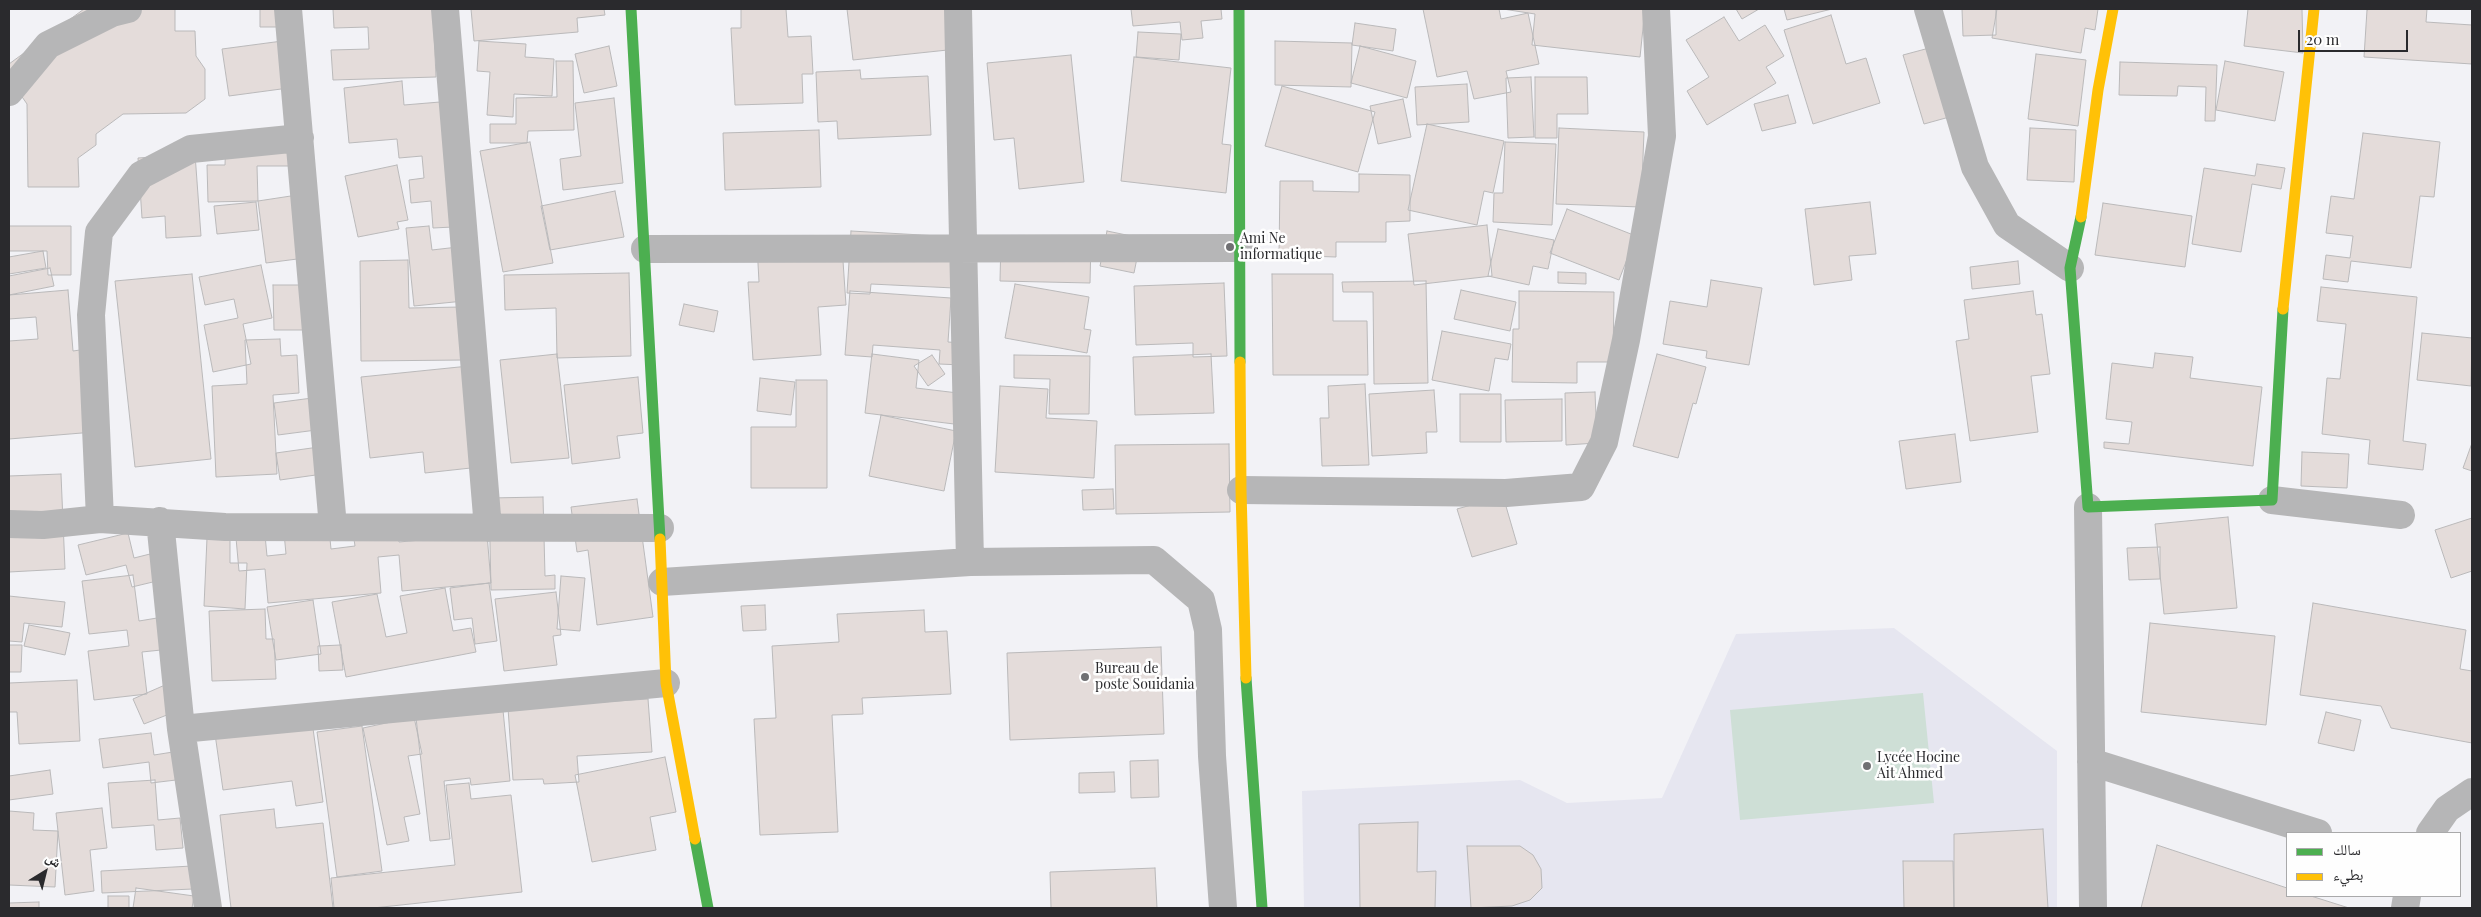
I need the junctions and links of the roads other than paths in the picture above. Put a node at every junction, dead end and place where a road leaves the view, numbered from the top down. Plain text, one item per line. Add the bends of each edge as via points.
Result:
1 (128, 9) edge
2 (288, 9) edge
3 (445, 9) edge
4 (631, 9) edge
5 (958, 9) edge
6 (1239, 9) edge
7 (1656, 9) edge
8 (1928, 9) edge
9 (2113, 9) edge
10 (2314, 9) edge
11 (9, 92) edge
12 (300, 138) junction
13 (962, 248) junction
14 (1239, 248) junction
15 (645, 249) junction
16 (2070, 268) junction
17 (1241, 490) junction
18 (2272, 500) junction
19 (2088, 507) junction
20 (2401, 515) dead end
21 (100, 519) junction
22 (160, 522) junction
23 (9, 524) edge
24 (333, 527) junction
25 (488, 528) junction
26 (660, 528) junction
27 (970, 562) junction
28 (662, 582) junction
29 (666, 683) junction
30 (181, 729) junction
31 (2091, 762) junction
32 (2472, 792) edge
33 (2315, 832) edge
34 (2431, 832) edge
35 (208, 908) edge
36 (708, 908) edge
37 (1223, 908) edge
38 (1262, 908) edge
39 (2093, 908) edge

1 - 11 street via 112,13 48,45
2 - 12 street
3 - 25 street
4 - 15 street
5 - 13 street
6 - 14 street
7 - 17 street via 1662,136 1626,340 1604,442 1581,487 1506,493
8 - 16 street via 1979,176 2007,224
9 - 16 street via 2098,90 2083,210
10 - 18 street via 2282,317
12 - 21 street via 191,149 141,175 99,232 91,315
12 - 24 street
13 - 14 street
13 - 15 street
13 - 27 street
14 - 17 street
15 - 26 street
16 - 19 street
17 - 38 street via 1247,708
18 - 19 street
18 - 20 street
19 - 31 street
21 - 22 street
21 - 23 street via 43,525
22 - 24 street via 225,527
22 - 30 street
24 - 25 street
25 - 26 street
26 - 28 street
27 - 28 street
27 - 37 street via 1154,560 1201,600 1208,630 1212,756
28 - 29 street
29 - 30 street
29 - 36 street
30 - 35 street
31 - 33 street
31 - 39 street
32 - 34 street via 2447,809

